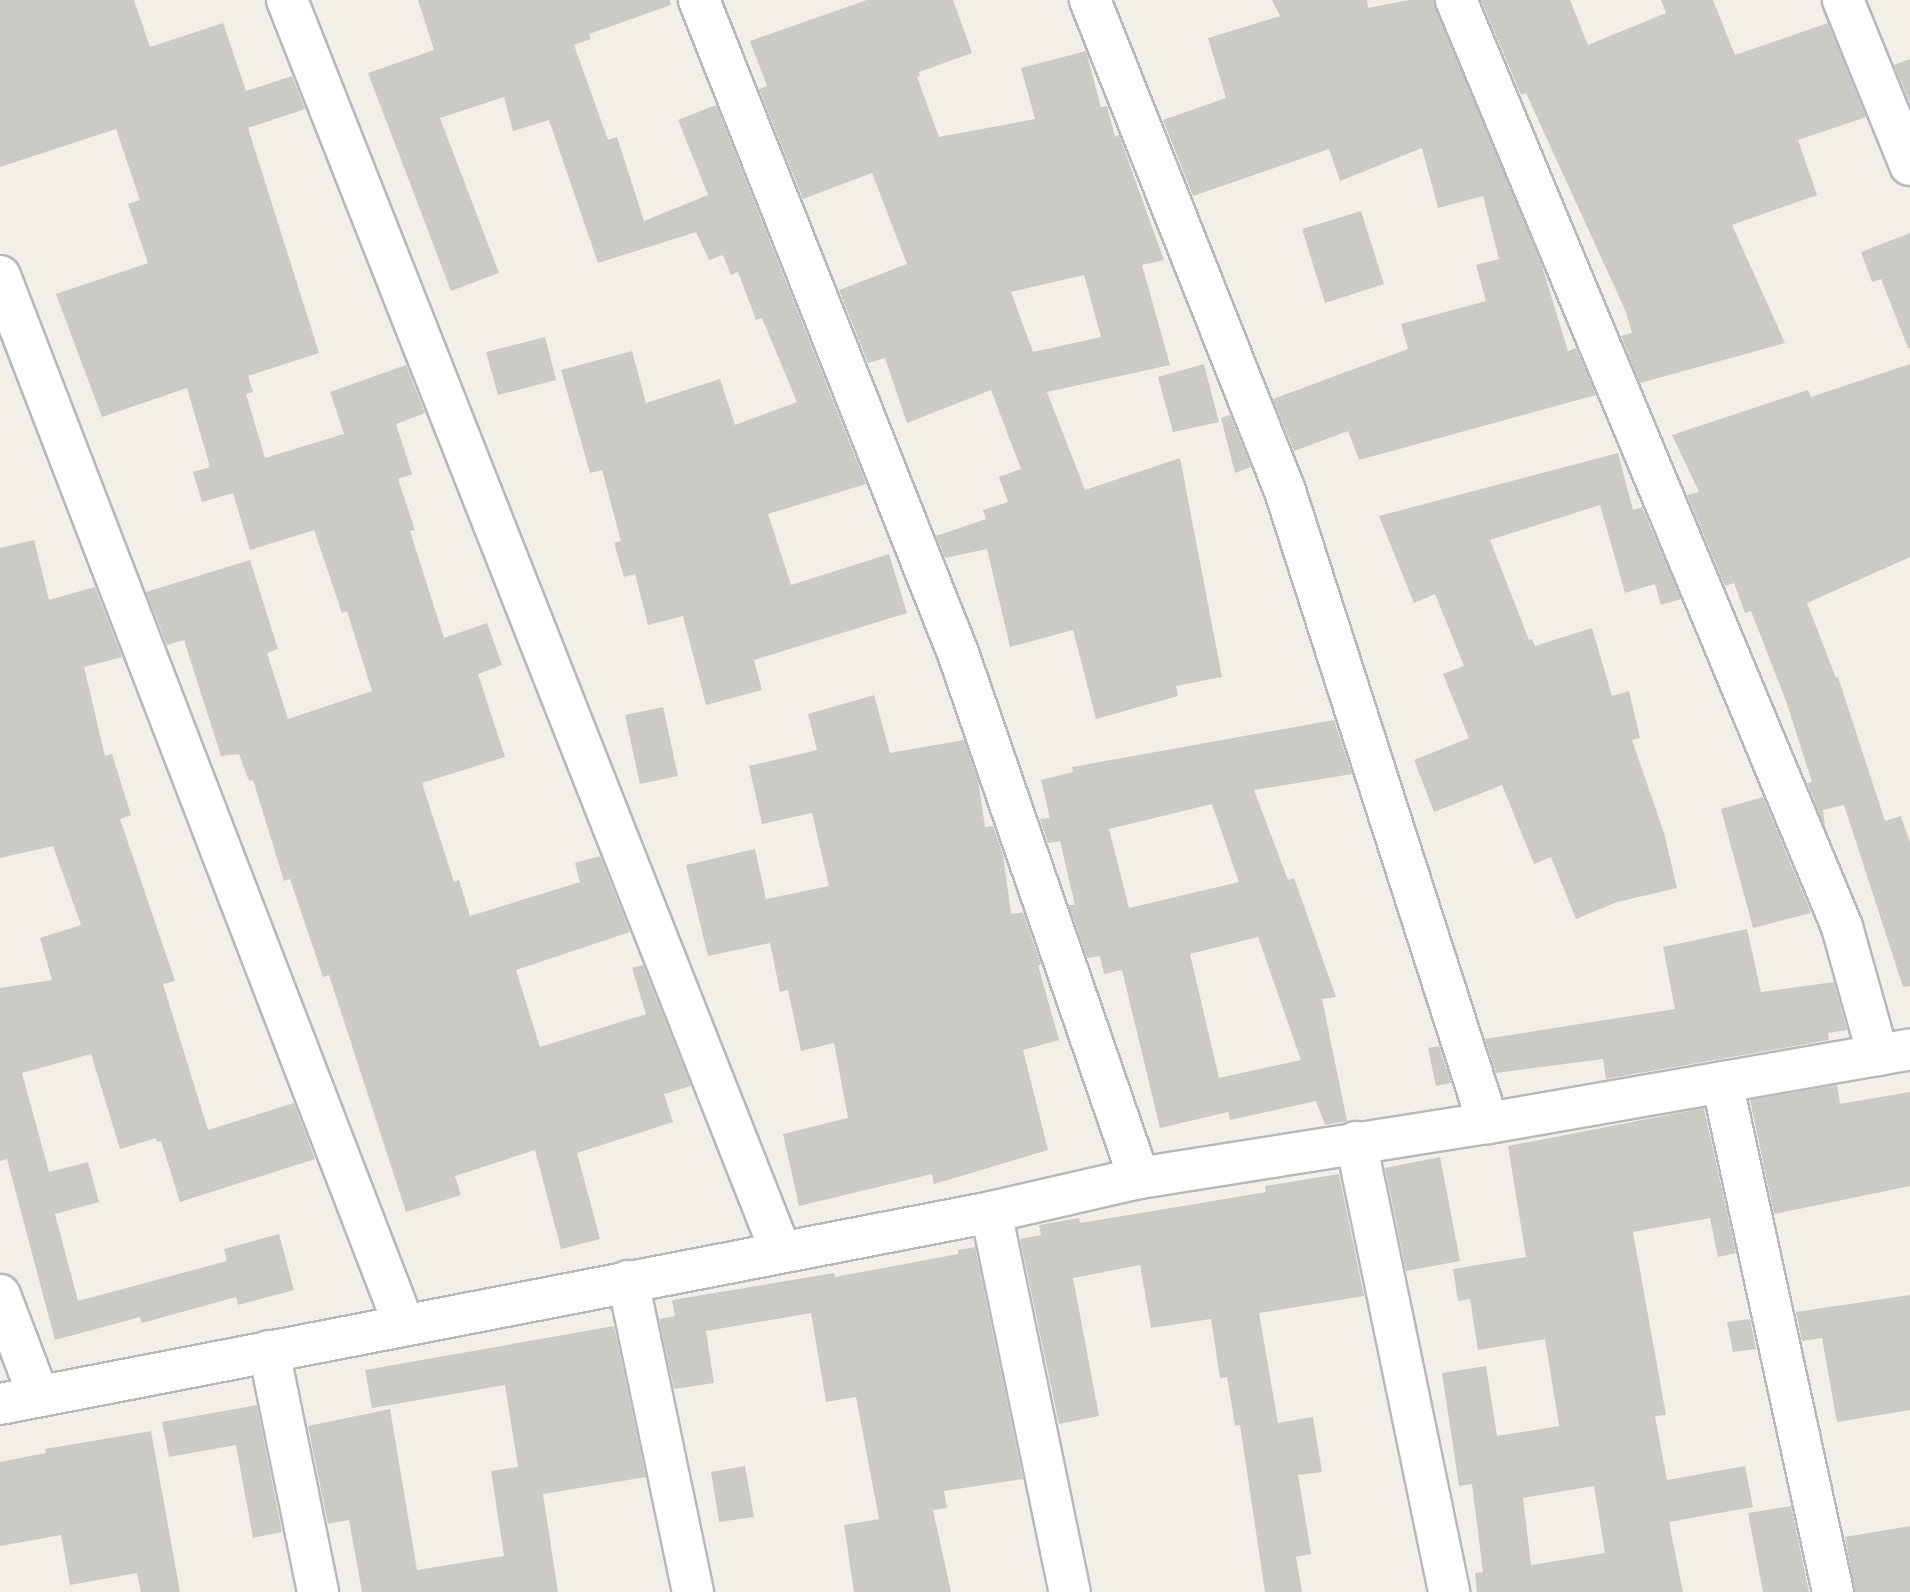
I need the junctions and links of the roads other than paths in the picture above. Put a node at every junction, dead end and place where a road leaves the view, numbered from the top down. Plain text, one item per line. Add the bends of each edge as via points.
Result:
1 (287, 0) edge
2 (699, 0) edge
3 (1090, 0) edge
4 (1456, 0) edge
5 (1843, 0) edge
6 (1910, 165) edge
7 (0, 276) edge
8 (1894, 1052) edge
9 (1722, 1082) junction
10 (1488, 1123) junction
11 (1356, 1142) junction
12 (1139, 1178) junction
13 (991, 1212) junction
14 (781, 1252) junction
15 (628, 1281) junction
16 (0, 1295) edge
17 (404, 1325) junction
18 (269, 1351) junction
19 (38, 1395) junction
20 (0, 1404) edge
21 (318, 1592) edge
22 (693, 1592) edge
23 (1070, 1592) edge
24 (1449, 1592) edge
25 (1833, 1592) edge

1 - 14 street
2 - 12 street via 958,653
3 - 10 street via 1285,491
4 - 8 street
5 - 6 street
7 - 17 street
8 - 9 street
9 - 10 street
9 - 25 street
10 - 11 street
11 - 12 street
11 - 24 street
12 - 13 street
13 - 14 street
13 - 23 street
14 - 15 street
15 - 17 street
15 - 22 street
16 - 19 street
17 - 18 street
18 - 19 street
18 - 21 street
19 - 20 street

